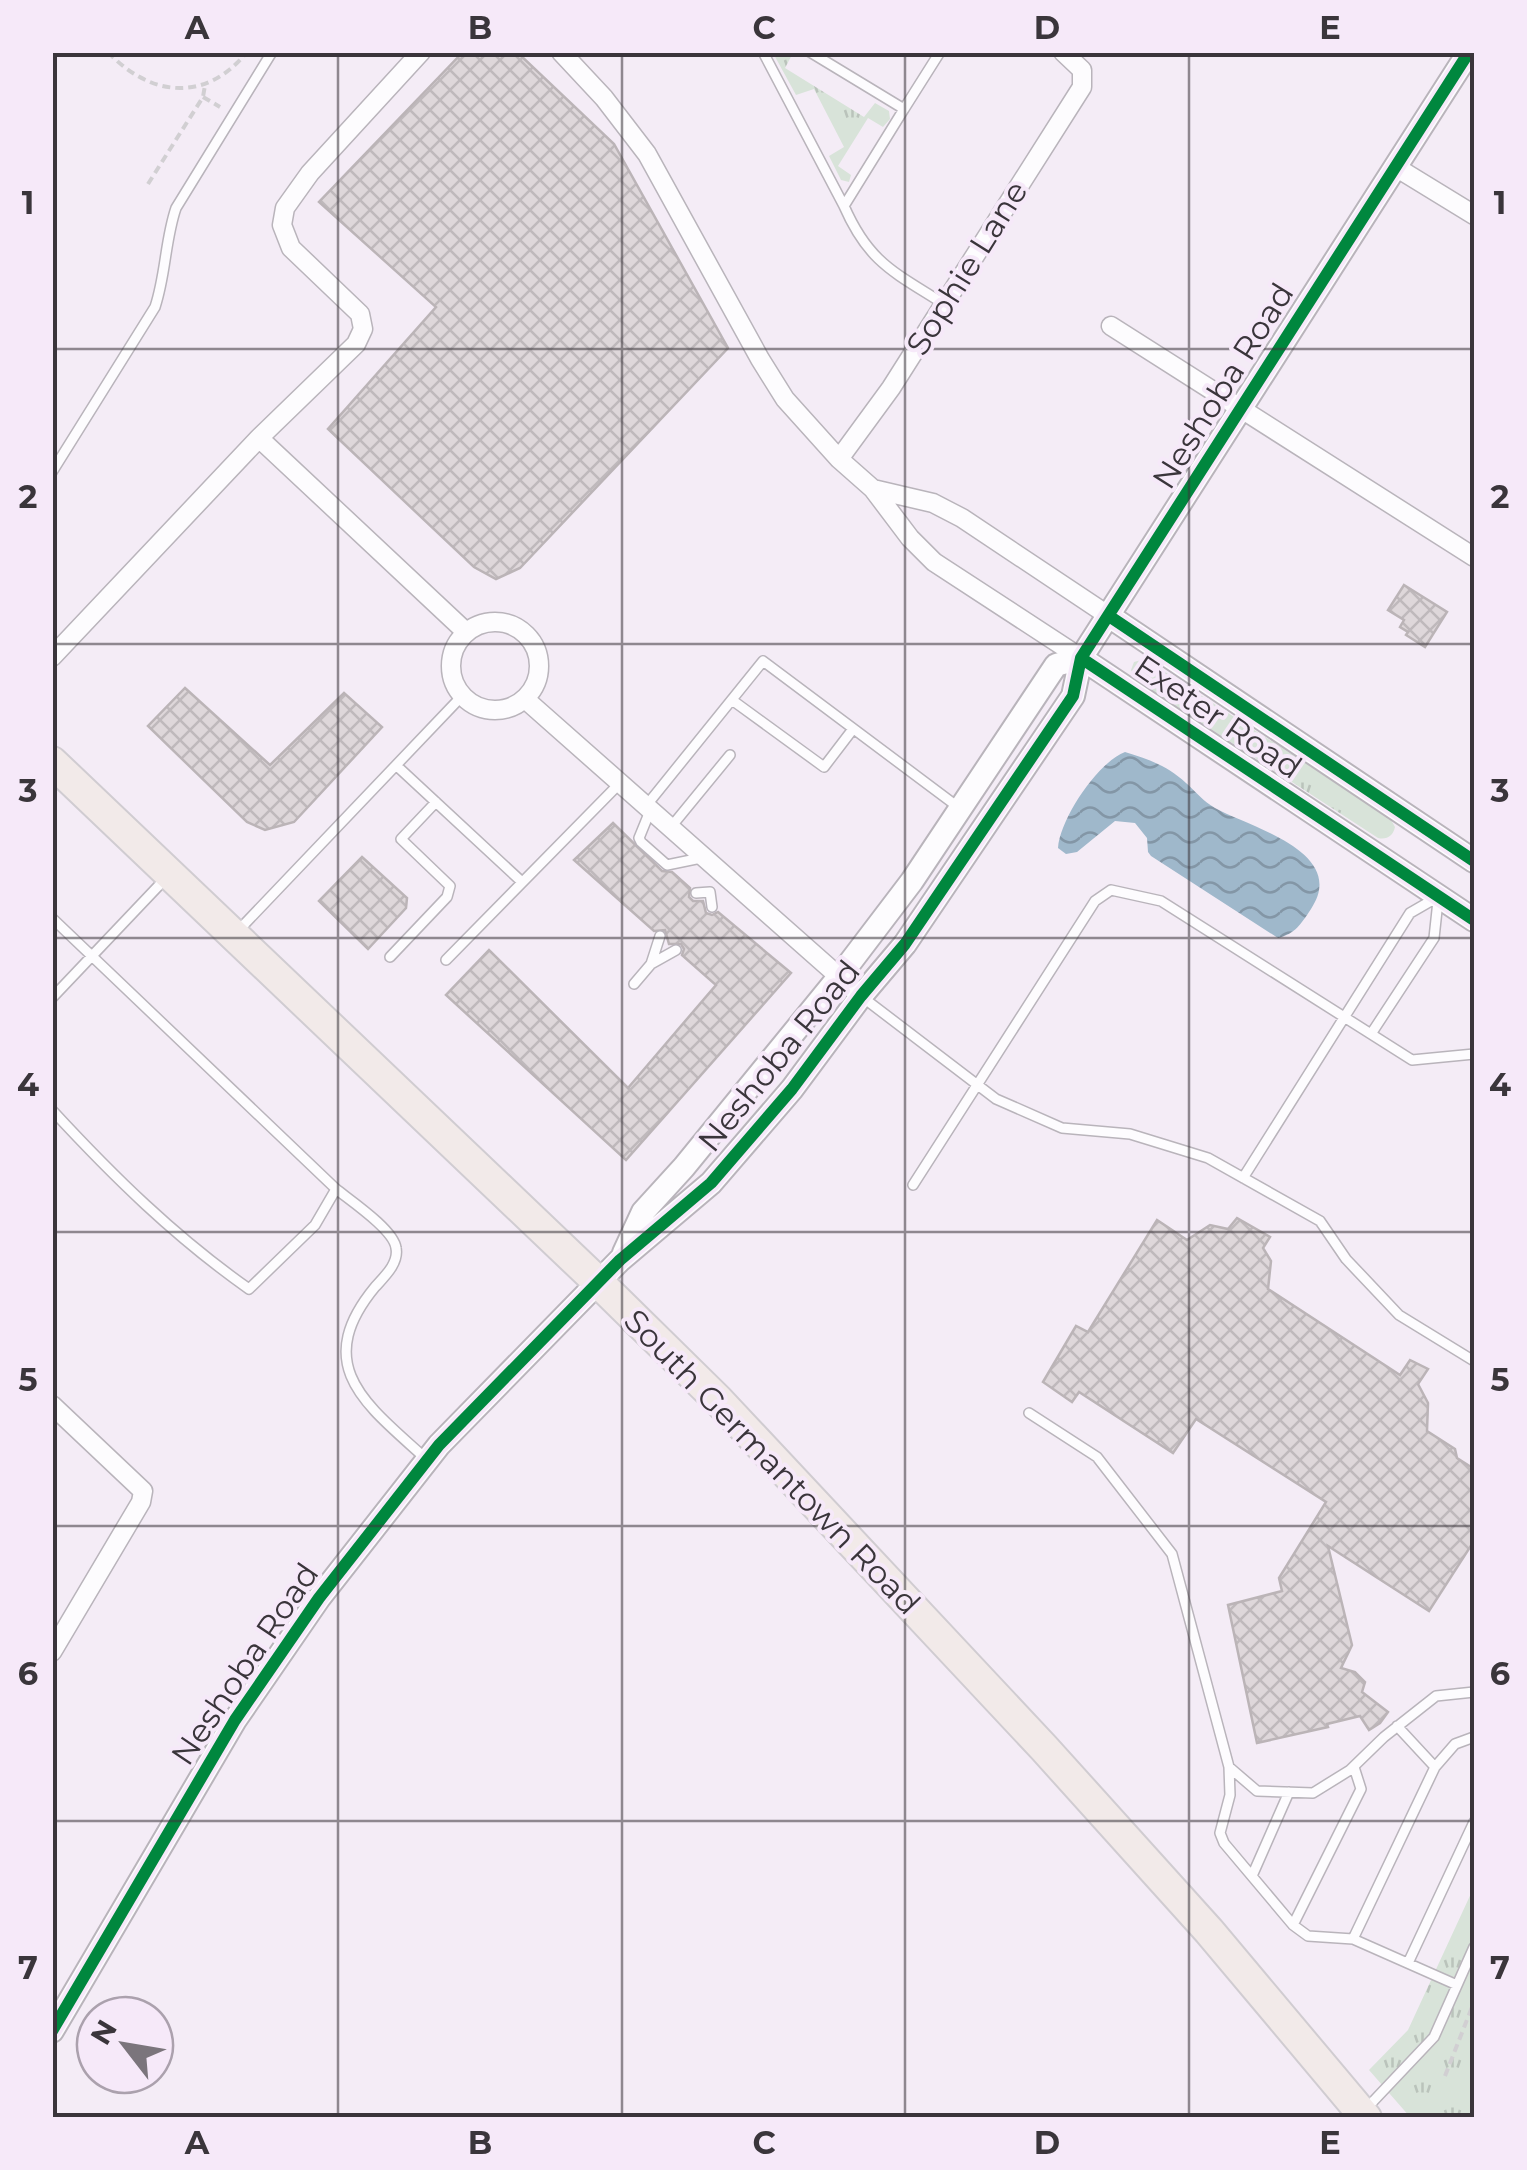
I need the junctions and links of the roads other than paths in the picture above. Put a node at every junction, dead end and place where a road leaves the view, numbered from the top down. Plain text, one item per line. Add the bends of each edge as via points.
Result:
1 (272, 52) edge
2 (421, 52) edge
3 (561, 52) edge
4 (763, 52) edge
5 (810, 52) edge
6 (940, 52) edge
7 (1063, 52) edge
8 (1468, 52) edge
9 (904, 109) junction
10 (1394, 166) junction
11 (844, 206) junction
12 (1474, 215) edge
13 (944, 304) junction
14 (1111, 326) dead end
15 (1242, 410) junction
16 (259, 438) junction
17 (839, 459) junction
18 (52, 472) edge
19 (873, 489) junction
20 (1474, 556) edge
21 (1109, 616) junction
22 (466, 632) junction
23 (52, 657) edge
24 (1081, 658) junction
25 (462, 696) junction
26 (526, 698) junction
27 (732, 700) junction
28 (853, 729) junction
29 (730, 755) dead end
30 (52, 762) edge
31 (398, 766) junction
32 (619, 784) junction
33 (436, 802) junction
34 (648, 809) junction
35 (960, 809) junction
36 (670, 829) junction
37 (702, 858) junction
38 (1474, 862) edge
39 (170, 874) junction
40 (724, 877) junction
41 (522, 882) junction
42 (710, 892) junction
43 (696, 893) dead end
44 (1439, 896) junction
45 (712, 907) dead end
46 (52, 918) edge
47 (1474, 920) edge
48 (234, 935) junction
49 (660, 936) dead end
50 (676, 950) dead end
51 (92, 956) junction
52 (390, 957) dead end
53 (446, 960) dead end
54 (651, 964) junction
55 (839, 978) junction
56 (634, 984) dead end
57 (861, 996) junction
58 (52, 998) edge
59 (1344, 1018) junction
60 (1371, 1034) junction
61 (1474, 1054) edge
62 (977, 1084) junction
63 (52, 1110) edge
64 (1243, 1178) junction
65 (913, 1185) dead end
66 (336, 1189) junction
67 (609, 1271) junction
68 (1474, 1362) edge
69 (52, 1406) edge
70 (1030, 1413) dead end
71 (427, 1460) junction
72 (52, 1652) edge
73 (1474, 1692) edge
74 (1397, 1726) junction
75 (1474, 1737) edge
76 (1229, 1767) junction
77 (1354, 1767) junction
78 (1435, 1767) junction
79 (1289, 1792) junction
80 (1474, 1822) edge
81 (1252, 1876) junction
82 (1293, 1925) junction
83 (1353, 1939) junction
84 (1474, 1946) edge
85 (1408, 1963) junction
86 (1458, 1985) junction
87 (52, 2031) edge
88 (1364, 2115) edge

1 - 18 lane via 176,208 155,306
2 - 16 street via 285,208 282,224 292,248 360,314 364,329
3 - 17 street, Exeter Road via 647,154 785,399
4 - 11 lane
5 - 9 lane
6 - 9 lane
7 - 13 street, Sophie Lane via 1082,70 1082,87
8 - 10 street, Neshoba Road
9 - 11 lane
10 - 12 street
10 - 15 street, Neshoba Road
11 - 13 lane via 873,256
13 - 17 street, Sophie Lane
14 - 15 street
15 - 20 street
15 - 21 street, Neshoba Road
16 - 22 street
16 - 23 street
17 - 19 street, Exeter Road
19 - 21 street, Exeter Road via 933,503 962,518
19 - 24 street, Exeter Road via 934,562
21 - 24 street, Neshoba Road
21 - 38 street, Exeter Road
22 - 25 street via 451,670
22 - 26 street via 489,621 525,632 540,672
24 - 35 street, Neshoba Road via 1056,665
24 - 44 street, Exeter Road
24 - 57 street, Neshoba Road via 1072,696 905,944
25 - 26 street via 486,710
25 - 31 lane
26 - 32 street
27 - 28 lane via 763,662
27 - 28 lane via 824,767
27 - 34 lane
28 - 35 lane
29 - 36 lane
30 - 39 main road, South Germantown Road
31 - 33 lane
31 - 48 lane
32 - 34 street
32 - 41 lane
33 - 41 lane
33 - 52 lane via 401,839 450,886 447,897
34 - 36 street
34 - 37 lane via 641,842 668,865
35 - 55 street, Neshoba Road
36 - 37 street
37 - 40 street
39 - 48 main road, South Germantown Road
39 - 51 lane
40 - 42 lane
40 - 55 street
41 - 53 lane
42 - 43 lane
42 - 45 lane
44 - 47 street, Exeter Road
44 - 59 lane via 1410,914
44 - 60 lane via 1434,938
46 - 51 lane
48 - 67 main road, South Germantown Road
49 - 54 lane
50 - 54 lane
51 - 58 lane
51 - 66 lane
54 - 56 lane
55 - 57 street
55 - 67 street, Neshoba Road via 643,1212
57 - 62 lane
57 - 67 street, Neshoba Road via 711,1183
59 - 60 lane
59 - 62 lane via 1161,901 1111,890 1095,901
59 - 64 lane
60 - 61 lane via 1412,1060
62 - 64 lane via 1014,1109 1062,1128 1130,1134 1208,1158
62 - 65 lane
63 - 66 lane via 129,1191 249,1290 314,1225
64 - 68 lane via 1320,1221 1399,1315
66 - 71 lane via 392,1236 398,1251 348,1332 348,1376 370,1408
67 - 71 street, Neshoba Road
67 - 88 main road, South Germantown Road via 718,1400 1209,1931
69 - 72 street via 143,1492
70 - 76 lane via 1097,1457 1172,1554
71 - 87 street, Neshoba Road via 245,1706
73 - 74 lane via 1436,1696
74 - 77 lane
74 - 78 lane
75 - 78 lane via 1455,1744
76 - 79 lane via 1256,1790
76 - 81 lane via 1220,1833
77 - 79 lane via 1313,1793
77 - 82 lane via 1361,1789
78 - 83 lane
79 - 81 lane
80 - 85 lane
81 - 82 lane
82 - 83 lane via 1308,1936
83 - 85 lane
84 - 86 lane
85 - 86 lane
86 - 88 lane via 1434,2036

